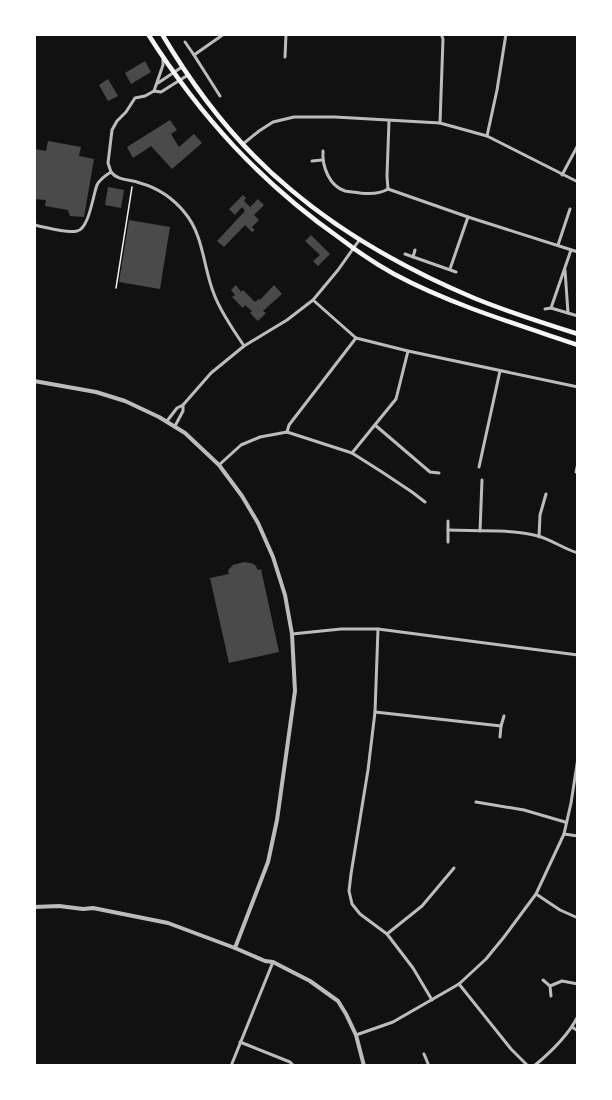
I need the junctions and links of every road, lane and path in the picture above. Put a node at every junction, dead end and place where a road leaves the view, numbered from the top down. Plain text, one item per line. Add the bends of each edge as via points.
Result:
1 (148, 34) edge
2 (162, 34) edge
3 (224, 34) edge
4 (286, 34) edge
5 (441, 34) edge
6 (506, 34) edge
7 (185, 42) dead end
8 (194, 55) junction
9 (285, 57) dead end
10 (163, 58) junction
11 (182, 67) junction
12 (173, 73) junction
13 (188, 75) junction
14 (179, 80) junction
15 (156, 84) junction
16 (154, 91) junction
17 (220, 96) dead end
18 (389, 121) junction
19 (440, 123) junction
20 (487, 136) junction
21 (243, 144) junction
22 (578, 145) edge
23 (323, 151) dead end
24 (322, 160) junction
25 (312, 161) dead end
26 (111, 172) junction
27 (562, 175) junction
28 (578, 182) edge
29 (132, 186) dead end
30 (388, 189) junction
31 (570, 209) dead end
32 (468, 217) junction
33 (34, 225) edge
34 (360, 238) junction
35 (558, 245) junction
36 (353, 248) junction
37 (415, 250) dead end
38 (571, 250) junction
39 (578, 252) edge
40 (405, 254) dead end
41 (413, 257) junction
42 (565, 268) junction
43 (450, 269) junction
44 (456, 272) dead end
45 (116, 288) dead end
46 (313, 300) junction
47 (551, 308) junction
48 (545, 309) dead end
49 (568, 313) junction
50 (578, 316) edge
51 (578, 334) edge
52 (356, 338) junction
53 (578, 345) edge
54 (244, 346) junction
55 (408, 351) junction
56 (500, 371) junction
57 (34, 381) edge
58 (578, 387) edge
59 (183, 405) junction
60 (167, 421) junction
61 (375, 425) junction
62 (175, 426) junction
63 (287, 432) junction
64 (352, 453) junction
65 (578, 463) edge
66 (219, 465) junction
67 (479, 467) dead end
68 (576, 472) dead end
69 (439, 473) dead end
70 (482, 480) dead end
71 (546, 494) dead end
72 (425, 502) dead end
73 (448, 521) dead end
74 (448, 530) junction
75 (480, 531) junction
76 (539, 537) junction
77 (448, 542) dead end
78 (578, 553) edge
79 (378, 629) junction
80 (292, 634) junction
81 (578, 656) edge
82 (375, 711) junction
83 (504, 716) dead end
84 (501, 726) junction
85 (500, 736) dead end
86 (578, 758) edge
87 (476, 802) dead end
88 (566, 822) junction
89 (564, 834) junction
90 (578, 836) edge
91 (454, 868) dead end
92 (536, 894) junction
93 (34, 907) edge
94 (578, 918) edge
95 (387, 934) junction
96 (236, 948) junction
97 (273, 962) junction
98 (543, 980) dead end
99 (459, 984) junction
100 (578, 984) edge
101 (550, 986) junction
102 (551, 996) dead end
103 (432, 1000) junction
104 (578, 1016) edge
105 (572, 1027) junction
106 (578, 1031) edge
107 (356, 1035) junction
108 (240, 1042) junction
109 (424, 1054) dead end
110 (231, 1065) edge
111 (294, 1065) edge
112 (364, 1065) edge
113 (429, 1065) edge
114 (528, 1065) edge
115 (534, 1065) edge

1 - 10 main road
2 - 11 main road
3 - 8 street
4 - 9 street
5 - 19 street
6 - 20 street
7 - 8 street
8 - 17 street
10 - 12 main road
10 - 15 street
11 - 12 street
11 - 13 main road
12 - 14 main road
12 - 15 street
13 - 14 street
13 - 21 main road
14 - 16 street via 161,92
14 - 36 main road via 223,136 258,172
15 - 16 street
16 - 26 street via 135,98 114,125 108,163
18 - 19 street
18 - 21 street via 294,117 273,122
18 - 30 street
19 - 20 street
20 - 27 street
21 - 34 main road via 290,189
22 - 27 street
23 - 24 street
24 - 25 street
24 - 30 street via 329,177 344,191
26 - 33 street via 97,185 81,230
26 - 54 street via 156,189 184,212 199,238 213,294
27 - 28 street
29 - 45 path
30 - 32 street
31 - 35 street
32 - 35 street
32 - 43 street
34 - 36 street
34 - 51 main road via 472,297
35 - 38 street
36 - 46 street
36 - 53 main road via 432,293
37 - 41 street
38 - 39 street
38 - 42 street
40 - 41 street
41 - 43 street
42 - 47 street
42 - 49 street
43 - 44 street
46 - 52 street
46 - 54 street
47 - 48 street
47 - 49 street
49 - 50 street
52 - 55 street
52 - 63 street
54 - 59 street via 211,373
55 - 56 street
55 - 61 street via 396,399
56 - 58 street
56 - 67 street
57 - 60 street via 96,392
59 - 60 street
59 - 62 street
60 - 62 street
61 - 64 street
61 - 69 street via 430,471
62 - 66 street
63 - 64 street
63 - 66 street via 241,445
64 - 72 street
65 - 68 street
66 - 80 street via 242,496 268,544 285,595
70 - 75 street
71 - 76 street
73 - 74 street
74 - 75 street
74 - 77 street
75 - 76 street
76 - 78 street
79 - 80 street
79 - 81 street
79 - 82 street
80 - 96 street via 295,691 277,820 268,861
82 - 84 street
82 - 95 street via 349,891 360,914
83 - 84 street
84 - 85 street
86 - 88 street
87 - 88 street
88 - 89 street
89 - 90 street
89 - 92 street
91 - 95 street via 422,906
92 - 94 street
92 - 99 street via 486,959
93 - 96 street via 93,908 156,920
95 - 103 street
96 - 97 street
97 - 107 street via 338,1001
97 - 108 street
98 - 101 street
99 - 103 street
99 - 114 street
100 - 101 street via 562,981
101 - 102 street
103 - 107 street via 393,1023
104 - 105 street
105 - 106 street
105 - 115 street
107 - 112 street
108 - 110 street
108 - 111 street
109 - 113 street

